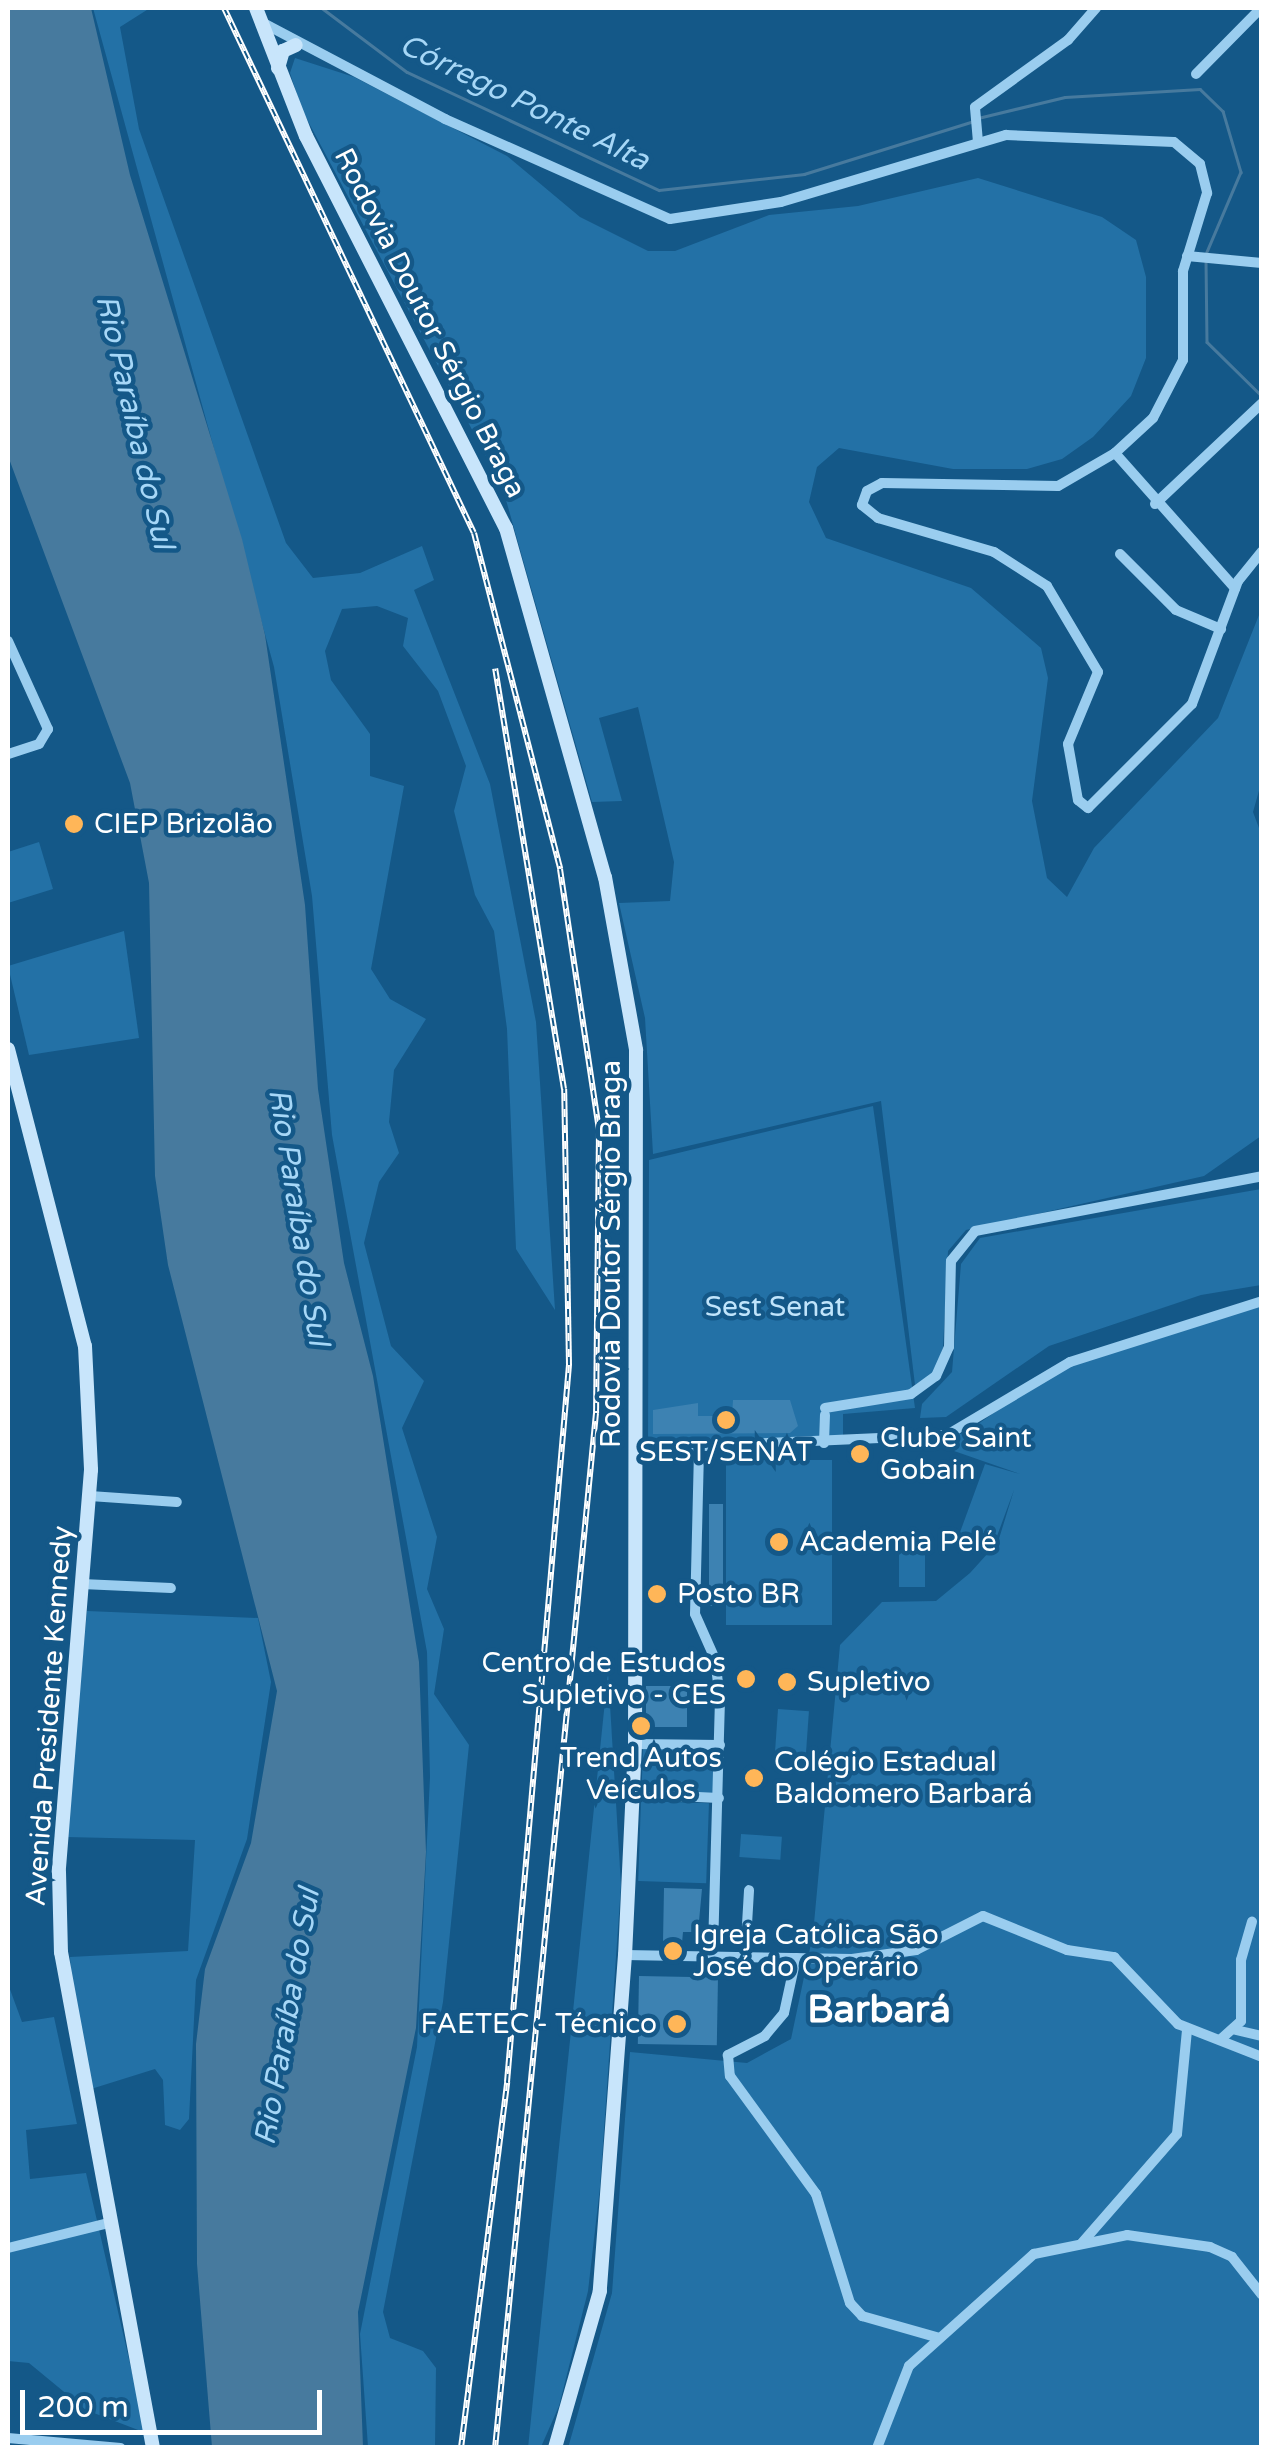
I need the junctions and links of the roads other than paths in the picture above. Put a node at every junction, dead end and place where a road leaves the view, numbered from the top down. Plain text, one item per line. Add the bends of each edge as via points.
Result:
1 (1096, 8) edge
2 (1261, 8) edge
3 (258, 14) edge
4 (296, 45) junction
5 (278, 69) junction
6 (1196, 74) dead end
7 (978, 142) junction
8 (1187, 256) junction
9 (1262, 263) edge
10 (1262, 403) edge
11 (1115, 453) junction
12 (1155, 504) junction
13 (1262, 551) edge
14 (1120, 554) dead end
15 (1235, 588) junction
16 (1221, 629) junction
17 (8, 641) edge
18 (8, 754) edge
19 (1086, 807) junction
20 (1083, 824) dead end
21 (8, 1049) edge
22 (1262, 1176) edge
23 (1262, 1301) edge
24 (824, 1443) junction
25 (637, 1449) junction
26 (699, 1451) junction
27 (90, 1496) junction
28 (177, 1502) dead end
29 (82, 1584) junction
30 (171, 1588) dead end
31 (635, 1744) junction
32 (720, 1746) junction
33 (634, 1794) junction
34 (719, 1798) junction
35 (749, 1890) dead end
36 (1252, 1922) dead end
37 (625, 1954) junction
38 (713, 1957) junction
39 (744, 1958) junction
40 (800, 1958) junction
41 (1187, 2030) junction
42 (1236, 2030) junction
43 (1262, 2036) edge
44 (1221, 2040) junction
45 (1262, 2057) edge
46 (108, 2223) junction
47 (1081, 2245) junction
48 (8, 2248) edge
49 (1262, 2294) edge
50 (939, 2338) junction
51 (8, 2438) edge
52 (121, 2448) edge
53 (153, 2448) edge
54 (554, 2448) edge
55 (877, 2448) edge

1 - 7 street via 1068,40 971,115
2 - 6 street
3 - 4 street
3 - 5 main road, Rodovia Doutor Sérgio Braga
4 - 5 main road via 283,51
4 - 7 street via 670,219 782,202
5 - 25 main road, Rodovia Doutor Sérgio Braga via 496,502 591,820 636,1050
7 - 8 street via 1015,134 1181,146 1200,164 1207,186
8 - 9 street
8 - 11 street via 1186,338 1177,380 1153,418
10 - 12 street
11 - 12 street
11 - 19 street via 1048,488 879,484 861,503 878,518 994,552 1047,586 1098,672 1068,744
12 - 15 street
13 - 15 street
14 - 16 street via 1176,610
15 - 16 street
16 - 19 street via 1188,709 1127,761 1101,802
17 - 18 street via 48,729 39,744
19 - 20 street
21 - 27 main road, Avenida Presidente Kennedy via 85,1346
22 - 24 street via 975,1231 952,1261 949,1347 936,1376 911,1394 825,1411
23 - 24 street via 1070,1362 946,1435
24 - 26 street
25 - 26 street
25 - 31 main road, Rodovia Doutor Sérgio Braga
26 - 32 street via 695,1614 718,1669
27 - 28 street
27 - 29 main road, Avenida Presidente Kennedy
29 - 30 street
29 - 46 main road, Avenida Presidente Kennedy via 58,1916
31 - 32 street
31 - 33 main road, Rodovia Doutor Sérgio Braga
32 - 34 street
33 - 34 street
33 - 37 main road, Rodovia Doutor Sérgio Braga
34 - 38 street
35 - 39 street
36 - 42 street
37 - 38 street
37 - 54 main road, Rodovia Doutor Sérgio Braga via 600,2291
38 - 39 street
39 - 40 street
40 - 41 street via 916,1950 983,1916 1067,1950 1114,1956
40 - 50 street via 784,2013 765,2036 731,2052 730,2076 808,2180 850,2304 872,2320
41 - 44 street
41 - 47 street via 1177,2134
42 - 43 street
42 - 44 street
44 - 45 street
46 - 48 street
46 - 53 main road, Avenida Presidente Kennedy
47 - 49 street via 1127,2235 1210,2247 1232,2257
47 - 50 street via 1021,2262
50 - 55 street via 898,2383
51 - 52 street

